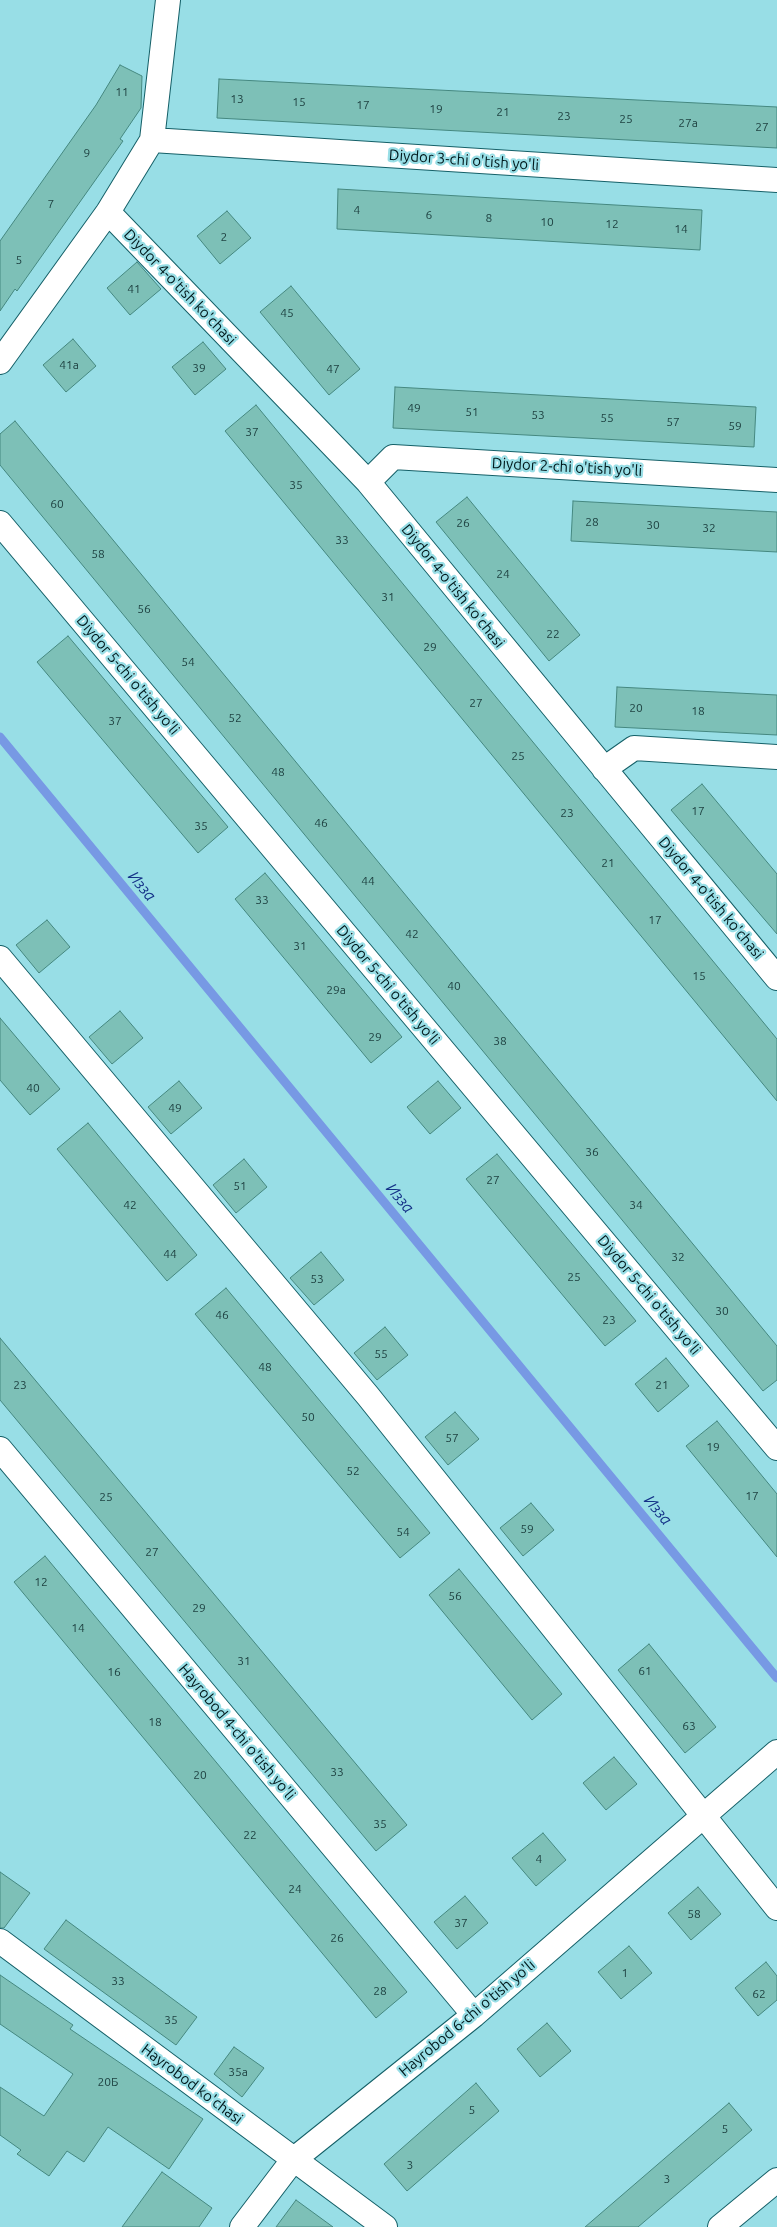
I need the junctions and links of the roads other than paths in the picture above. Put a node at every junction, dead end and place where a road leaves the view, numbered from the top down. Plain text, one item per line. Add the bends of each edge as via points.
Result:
1 (168, 0) edge
2 (152, 140) junction
3 (777, 180) edge
4 (108, 212) junction
5 (0, 362) edge
6 (777, 480) edge
7 (368, 482) junction
8 (0, 523) edge
9 (777, 757) edge
10 (604, 769) junction
11 (0, 958) edge
12 (777, 978) edge
13 (777, 1448) edge
14 (0, 1449) edge
15 (777, 1752) edge
16 (702, 1816) junction
17 (777, 1908) edge
18 (0, 1941) edge
19 (474, 2015) junction
20 (293, 2160) junction
21 (777, 2180) edge
22 (242, 2227) edge
23 (385, 2227) edge
24 (720, 2227) edge

1 - 2 street
2 - 3 street, Diydor 3-chi o'tish yo'li
2 - 4 street
4 - 5 street
4 - 7 street, Diydor 4-o'tish ko'chasi
6 - 7 street, Diydor 2-chi o'tish yo'li via 393,457
7 - 10 street, Diydor 4-o'tish ko'chasi
8 - 13 street, Diydor 5-chi o'tish yo'li
9 - 10 street via 634,748
10 - 12 street, Diydor 4-o'tish ko'chasi
11 - 16 street via 368,1396
14 - 19 street, Hayrobod 4-chi o'tish yo'li
15 - 16 street, Hayrobod 6-chi o'tish yo'li
16 - 17 street
16 - 19 street, Hayrobod 6-chi o'tish yo'li
18 - 20 street, Hayrobod ko'chasi
19 - 20 street, Hayrobod 6-chi o'tish yo'li
20 - 22 street, Hayrobod 6-chi o'tish yo'li
20 - 23 street, Hayrobod ko'chasi
21 - 24 street

